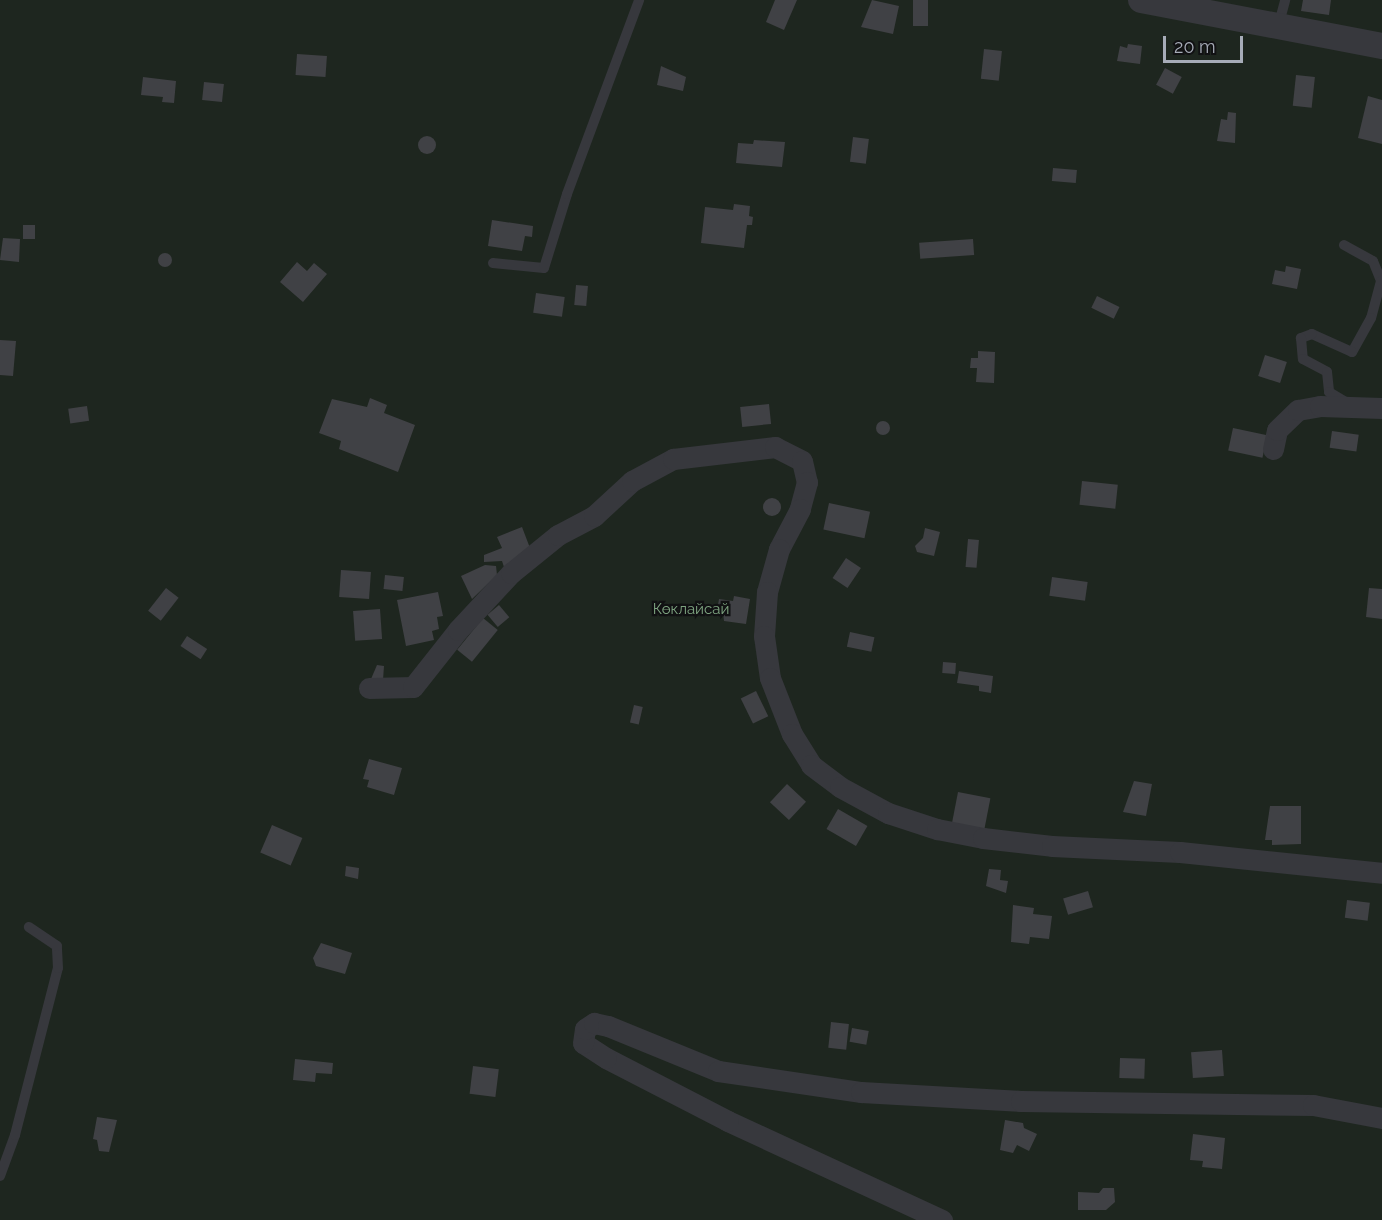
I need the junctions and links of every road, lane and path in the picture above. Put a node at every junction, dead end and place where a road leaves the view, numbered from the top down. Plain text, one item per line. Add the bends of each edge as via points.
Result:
1 (639, 0) edge
2 (1141, 0) edge
3 (1285, 0) edge
4 (1278, 27) junction
5 (1382, 46) edge
6 (1344, 245) dead end
7 (494, 263) dead end
8 (1353, 406) junction
9 (1382, 408) edge
10 (1273, 449) dead end
11 (369, 688) dead end
12 (1382, 873) edge
13 (29, 927) dead end
14 (1382, 1118) edge
15 (0, 1176) edge
16 (942, 1220) edge

1 - 7 lane via 567,194 544,268
2 - 4 street
3 - 4 lane
4 - 5 street
6 - 8 lane via 1373,261 1381,280 1371,318 1352,352 1312,334 1301,338 1303,359 1327,372 1329,392
8 - 9 street
8 - 10 street via 1298,410 1277,430
11 - 12 street via 413,687 511,573 558,535 594,516 632,482 673,459 775,447 802,461 807,482 800,509 779,549 767,592 764,636 770,678 792,734 811,765 840,788 888,813 937,829 984,837
13 - 15 lane via 57,945 58,968 15,1135
14 - 16 street via 1313,1105 1021,1101 861,1092 718,1071 609,1026 594,1023 585,1029 583,1043 606,1058 728,1121

